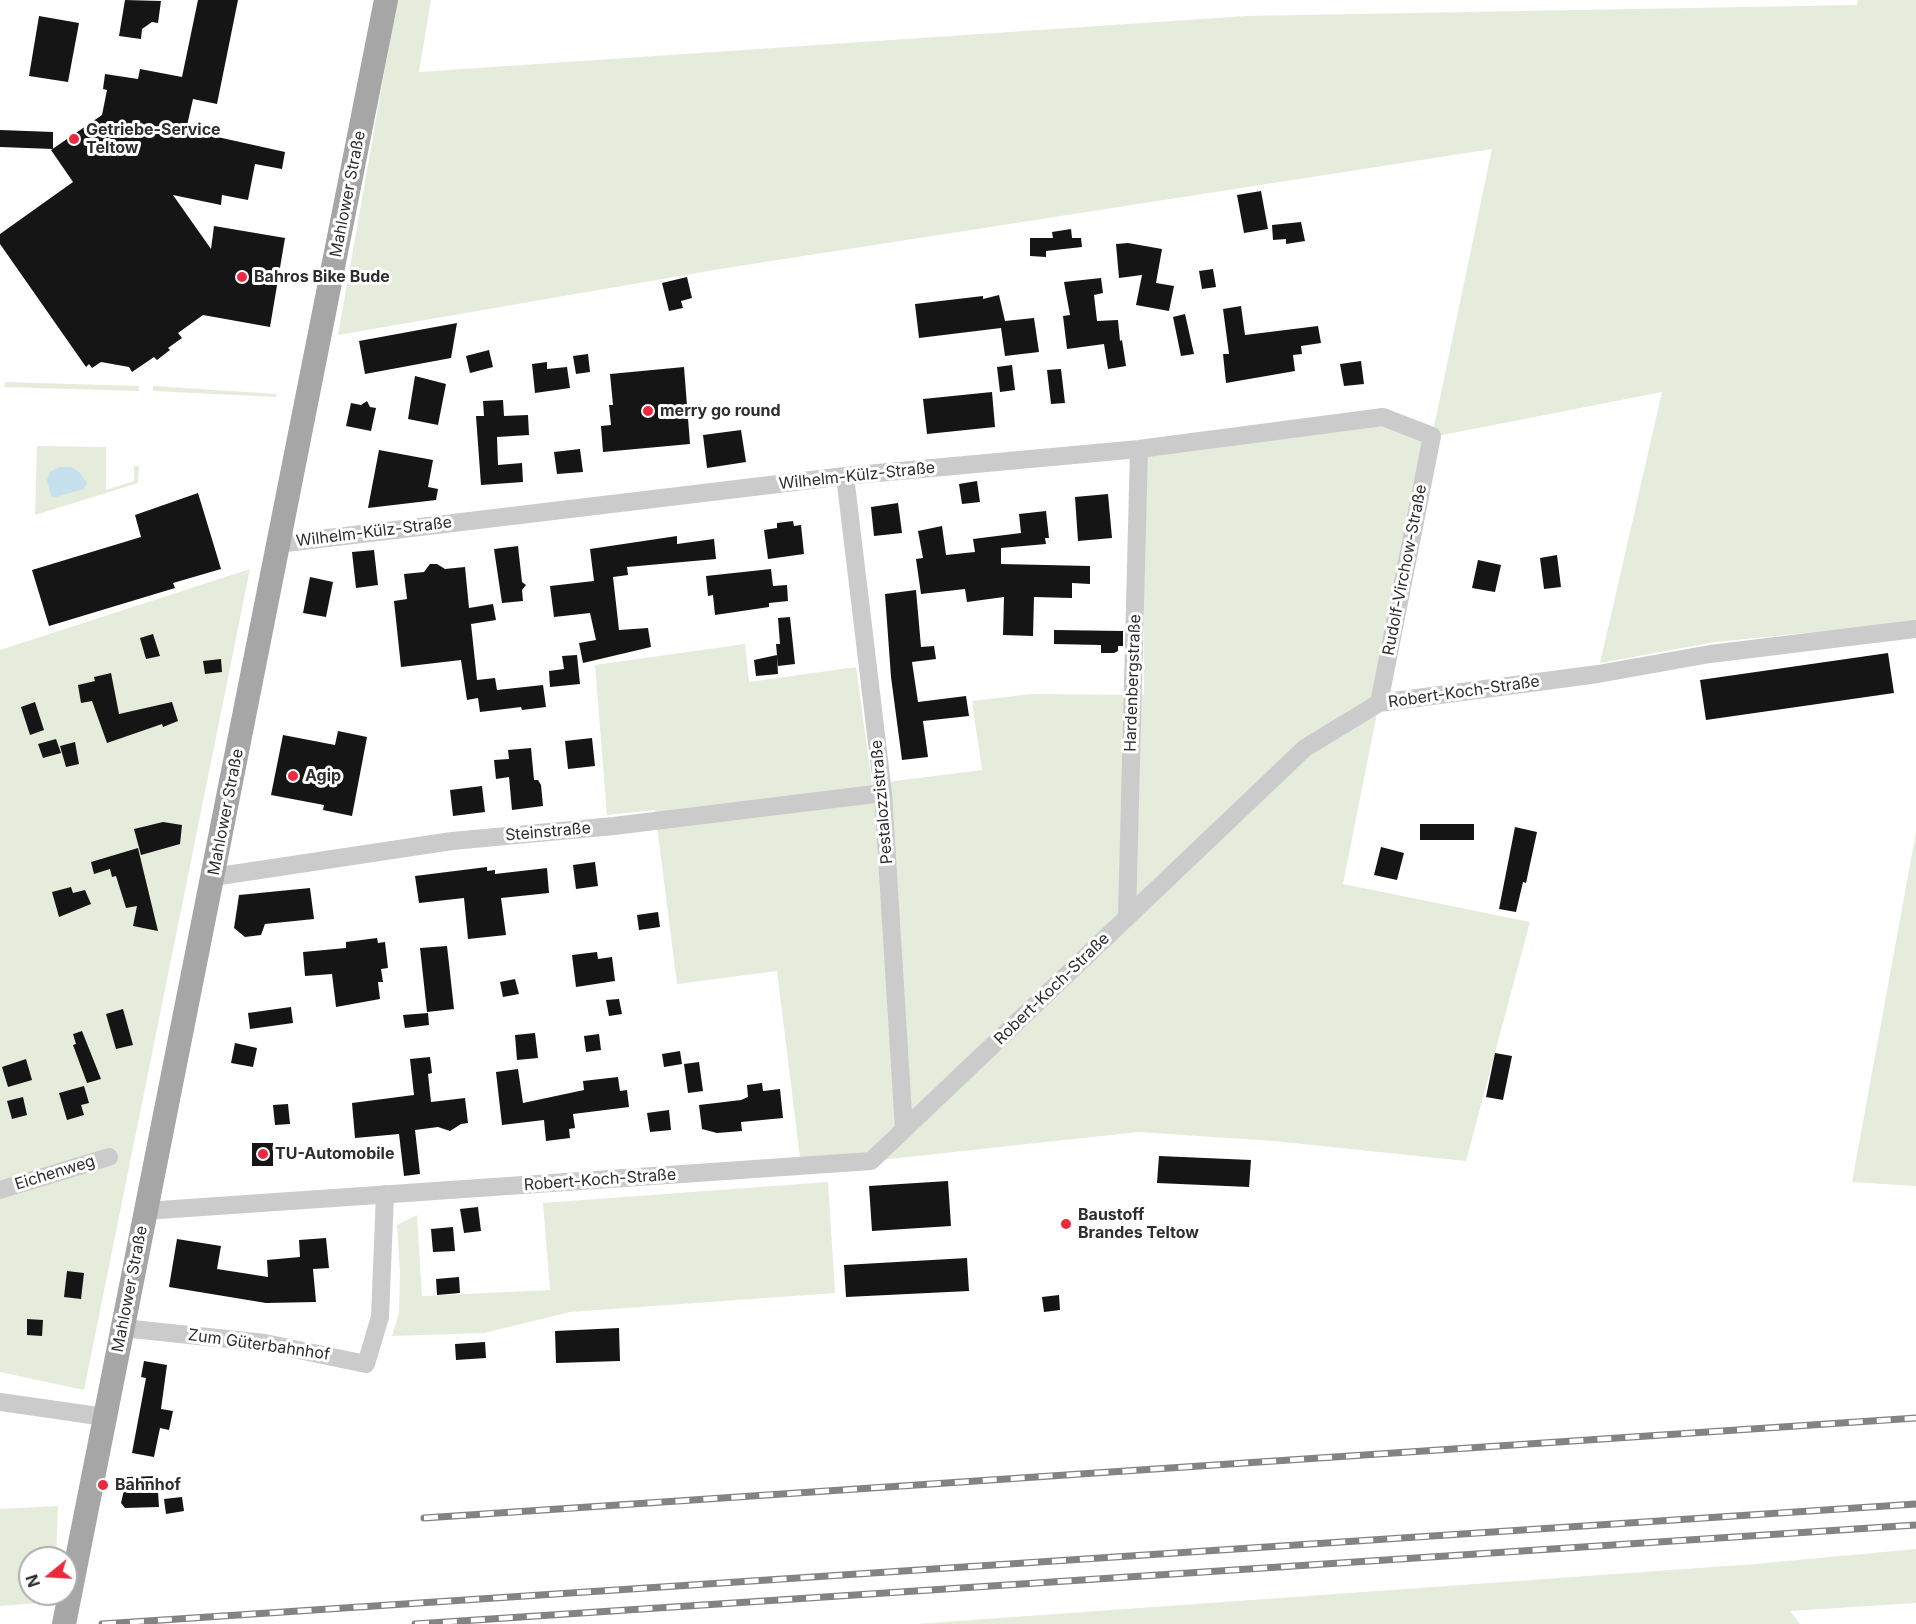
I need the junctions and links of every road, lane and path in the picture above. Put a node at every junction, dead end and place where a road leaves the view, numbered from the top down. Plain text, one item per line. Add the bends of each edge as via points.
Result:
1 (386, 0) edge
2 (1432, 436) joint
3 (1140, 449) junction
4 (845, 476) junction
5 (278, 544) junction
6 (1916, 629) edge
7 (1379, 703) junction
8 (883, 793) junction
9 (213, 877) junction
10 (1127, 917) junction
11 (904, 1130) junction
12 (109, 1157) dead end
13 (0, 1190) edge
14 (385, 1194) junction
15 (145, 1211) junction
16 (123, 1328) junction
17 (0, 1402) edge
18 (105, 1417) junction
19 (64, 1624) edge

1 - 5 main road, Mahlower Straße
2 - 3 street, Wilhelm-Külz-Straße via 1383,417
2 - 7 street, Rudolf-Virchow-Straße
3 - 4 street, Wilhelm-Külz-Straße
3 - 10 street, Hardenbergstraße
4 - 5 street, Wilhelm-Külz-Straße
4 - 8 street, Pestalozzistraße
5 - 9 main road, Mahlower Straße
6 - 7 street, Robert-Koch-Straße via 1710,654 1598,674
7 - 10 street, Robert-Koch-Straße via 1305,748
8 - 9 street, Steinstraße via 614,826 452,841
8 - 11 street, Pestalozzistraße
9 - 15 main road, Mahlower Straße
10 - 11 street, Robert-Koch-Straße
11 - 14 street, Robert-Koch-Straße via 871,1161
12 - 13 street, Eichenweg
14 - 15 street, Robert-Koch-Straße
14 - 16 street, Zum Güterbahnhof via 380,1317 366,1364 265,1343
15 - 16 main road, Mahlower Straße
16 - 18 main road, Mahlower Straße
17 - 18 street
18 - 19 main road, Mahlower Straße

